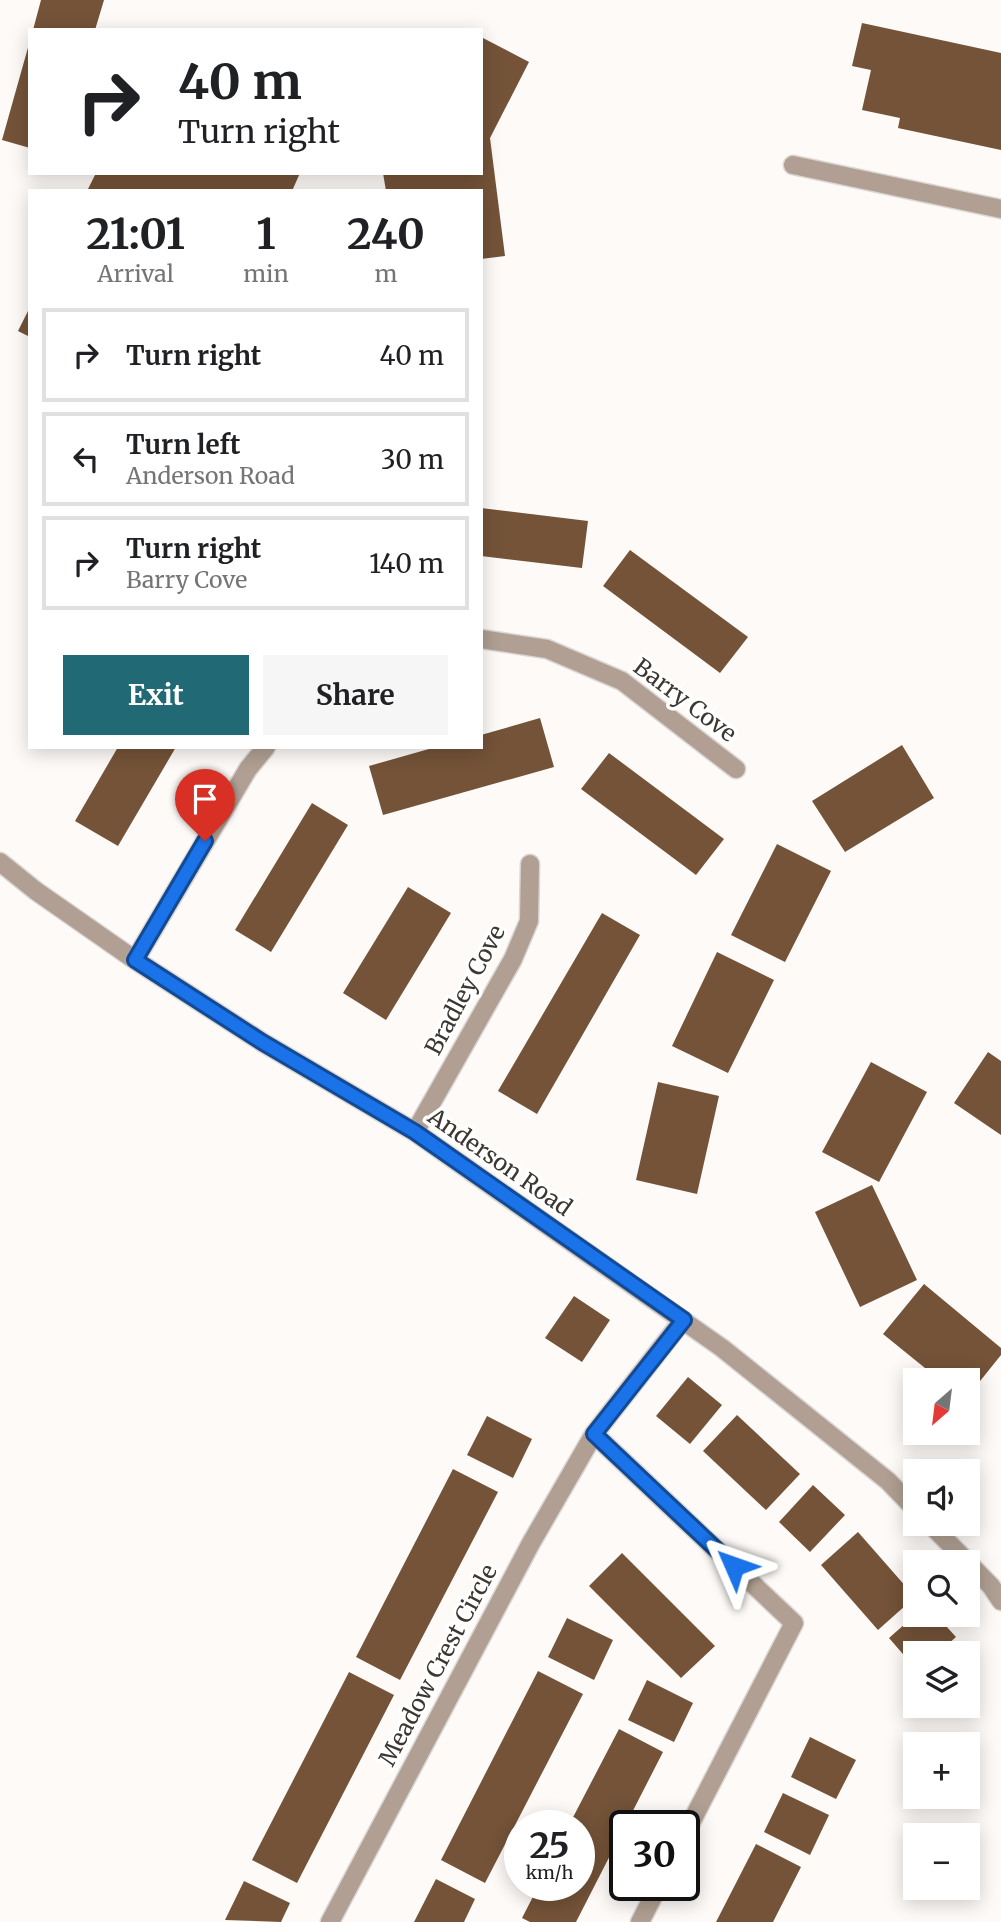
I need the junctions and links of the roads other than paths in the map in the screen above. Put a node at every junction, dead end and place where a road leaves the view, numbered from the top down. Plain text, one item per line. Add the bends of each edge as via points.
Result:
1 (793, 164) dead end
2 (1001, 209) edge
3 (483, 639) edge
4 (264, 749) edge
5 (736, 769) dead end
6 (0, 862) edge
7 (530, 864) dead end
8 (135, 960) junction
9 (415, 1132) junction
10 (684, 1320) junction
11 (594, 1434) junction
12 (903, 1497) edge
13 (942, 1536) edge
14 (1001, 1601) edge
15 (697, 1810) edge
16 (651, 1901) edge
17 (330, 1922) edge
18 (640, 1922) edge

1 - 2 street
3 - 5 street, Barry Cove via 547,649 622,681
4 - 8 street via 247,769
6 - 8 street, Anderson Road
7 - 9 street, Bradley Cove via 529,921 513,959
8 - 9 street, Anderson Road
9 - 10 street, Anderson Road
10 - 11 street, Meadow Crest Circle
10 - 12 street, Anderson Road
11 - 15 street via 793,1623
11 - 17 street, Meadow Crest Circle via 530,1543
13 - 14 street
16 - 18 street

